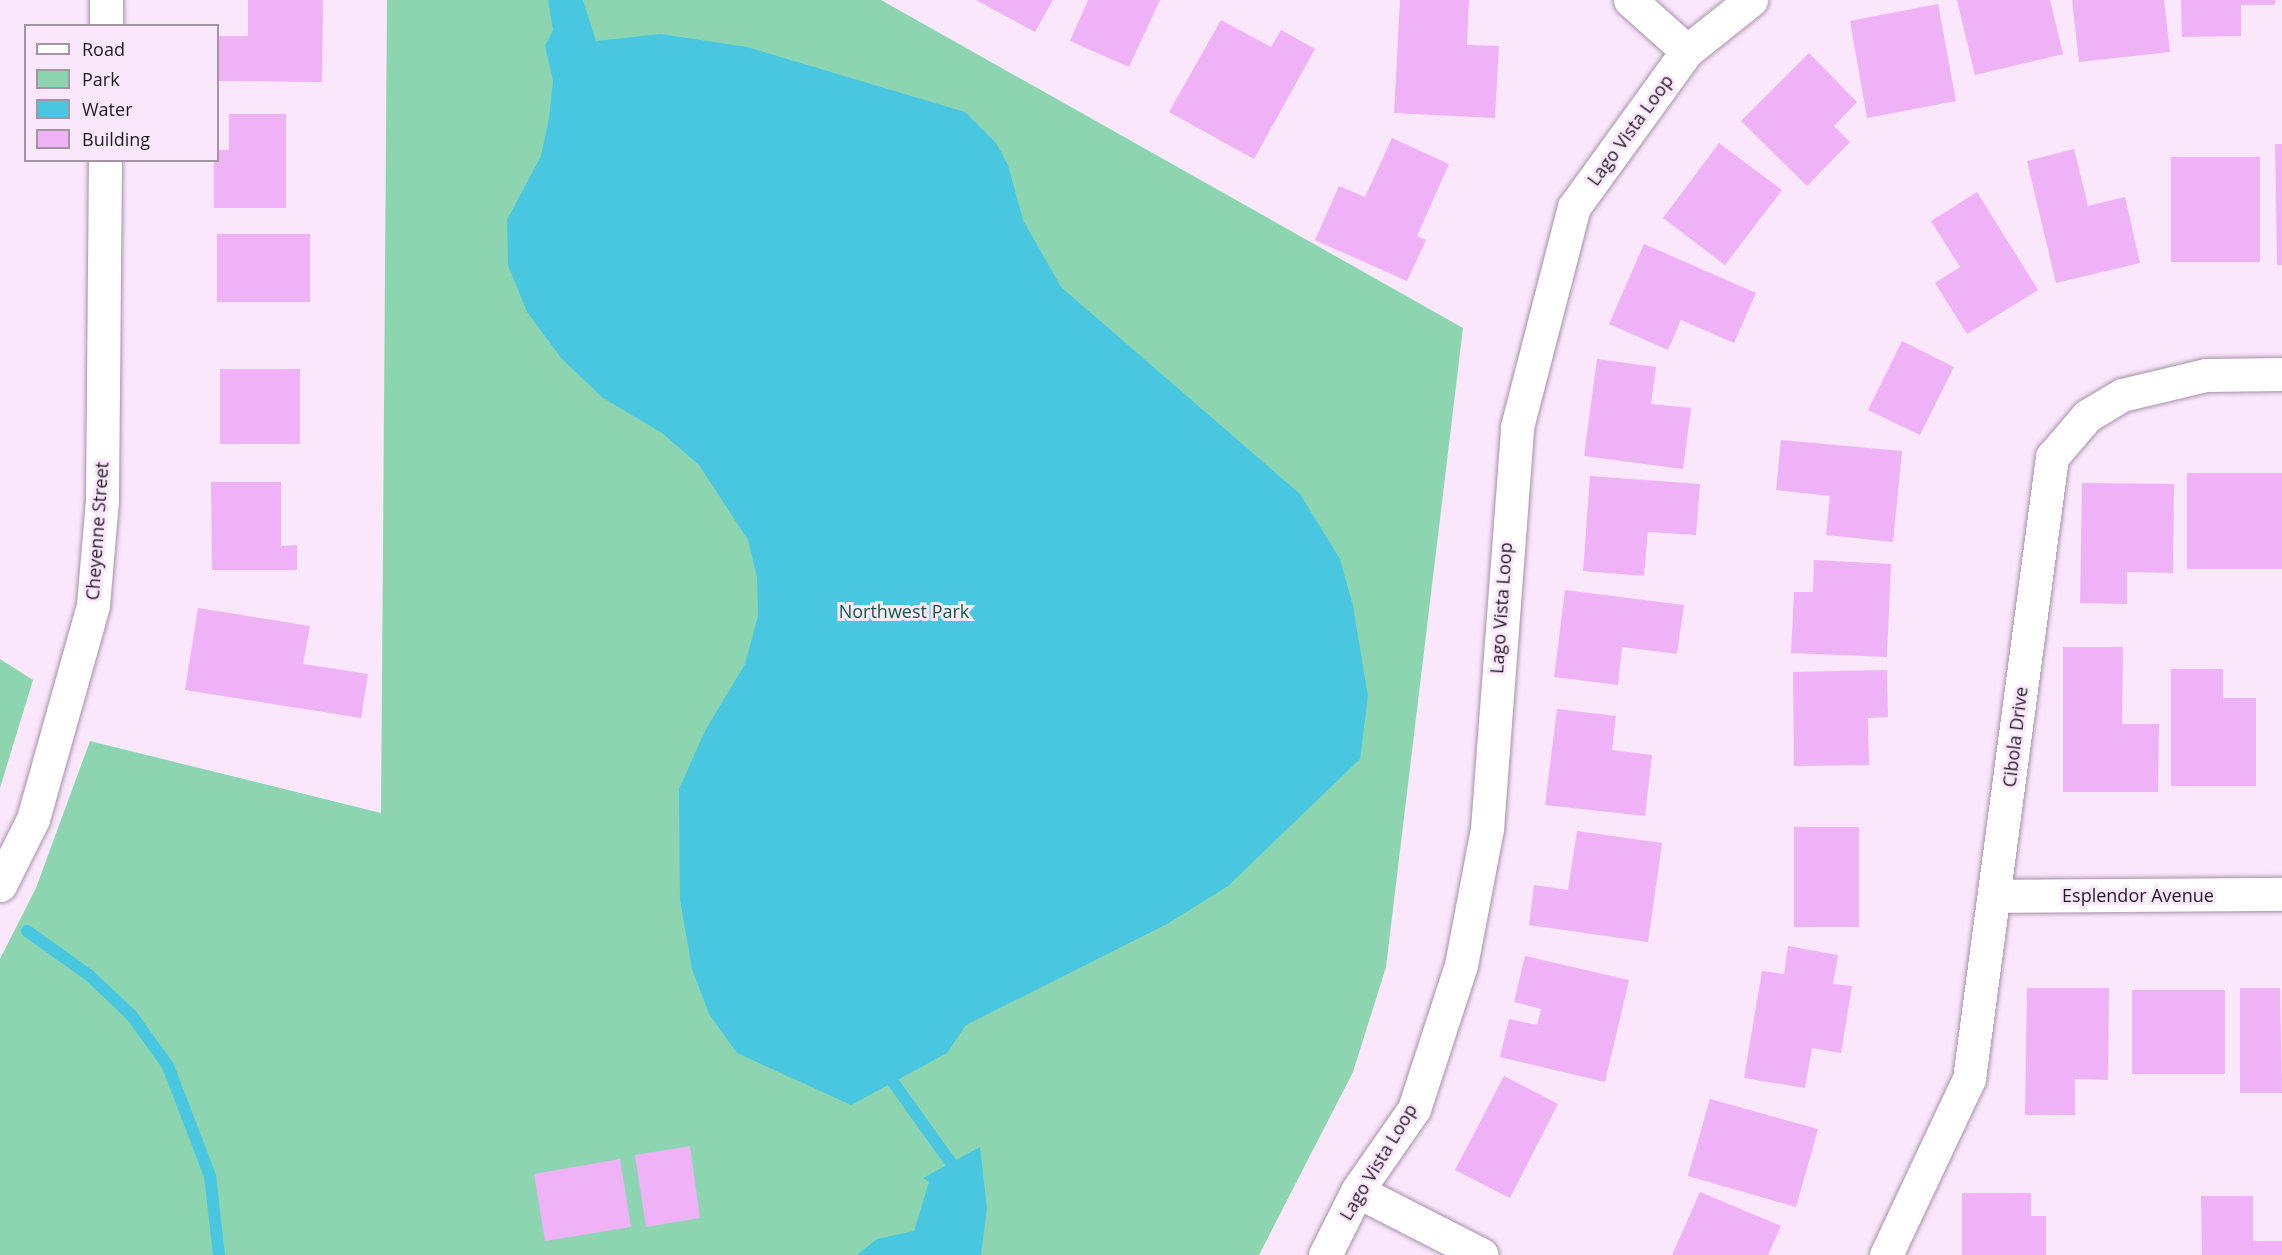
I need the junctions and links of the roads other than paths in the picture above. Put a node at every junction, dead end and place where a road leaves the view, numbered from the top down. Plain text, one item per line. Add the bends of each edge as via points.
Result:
1 (106, 0) edge
2 (1630, 0) edge
3 (1751, 0) edge
4 (106, 24) edge
5 (1688, 51) junction
6 (105, 162) edge
7 (2282, 374) edge
8 (0, 885) edge
9 (2282, 894) edge
10 (1994, 896) junction
11 (1357, 1191) junction
12 (1325, 1255) edge
13 (1482, 1255) edge
14 (1886, 1255) edge

1 - 4 street
2 - 5 street
3 - 5 street, Lago Vista Loop
5 - 11 street, Lago Vista Loop via 1574,207 1547,297 1517,427 1487,829 1461,965 1414,1109
6 - 8 street, Cheyenne Street via 102,501 93,605 33,819
7 - 10 street, Cibola Drive via 2206,375 2122,395 2087,416 2052,457
9 - 10 street, Esplendor Avenue
10 - 14 street, Cibola Drive via 1969,1079
11 - 12 street, Lago Vista Loop
11 - 13 street

